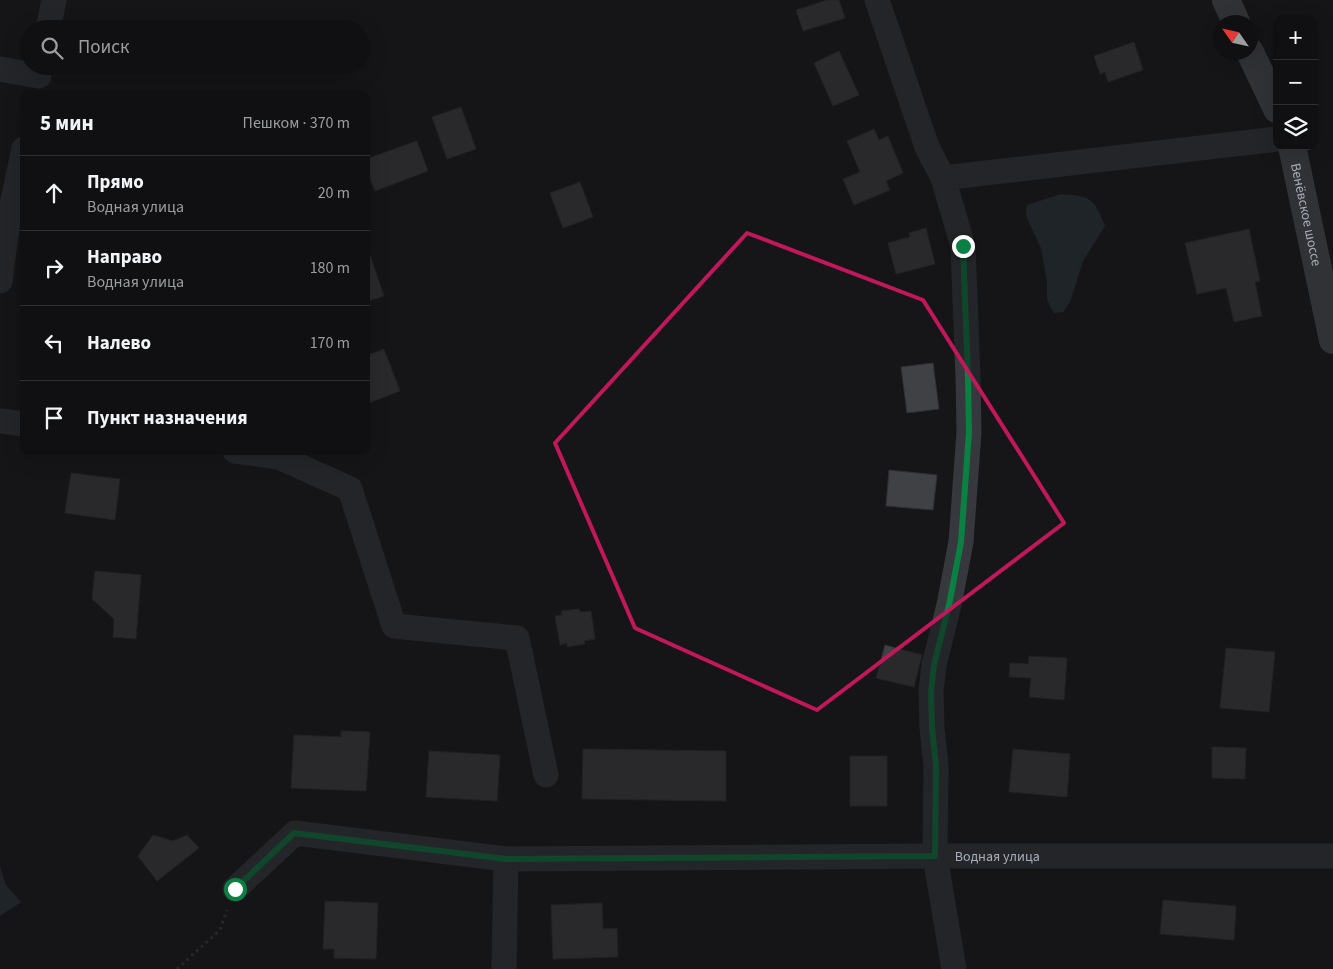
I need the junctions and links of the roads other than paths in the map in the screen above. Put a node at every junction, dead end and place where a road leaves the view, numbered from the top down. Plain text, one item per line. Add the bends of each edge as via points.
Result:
1 (54, 0) edge
2 (876, 0) edge
3 (1226, 0) edge
4 (1233, 15) edge
5 (50, 20) edge
6 (1254, 60) edge
7 (0, 69) edge
8 (20, 74) edge
9 (23, 75) edge
10 (38, 79) edge
11 (1275, 105) edge
12 (1273, 139) edge
13 (1293, 150) edge
14 (20, 168) edge
15 (943, 178) junction
16 (0, 282) edge
17 (1333, 340) edge
18 (0, 421) edge
19 (20, 424) edge
20 (264, 455) edge
21 (546, 776) dead end
22 (935, 856) junction
23 (1333, 856) edge
24 (506, 859) junction
25 (235, 889) road end
26 (504, 969) edge
27 (954, 969) edge

1 - 5 street
2 - 15 street via 927,147
3 - 4 main road
6 - 11 main road
7 - 8 street
9 - 10 street
12 - 15 street
13 - 17 main road, Венёвское шоссе
14 - 16 street
15 - 22 street via 963,246 969,432 961,542 931,691 936,766
18 - 19 street
20 - 21 street via 279,457 350,489 394,626 517,638
22 - 23 street, Водная улица
22 - 24 street, Водная улица
22 - 27 street
24 - 25 street, Водная улица via 294,833
24 - 26 street

